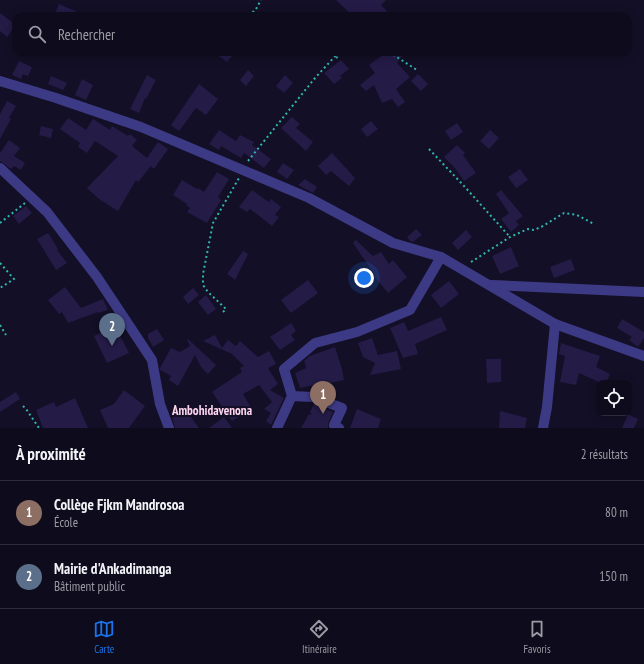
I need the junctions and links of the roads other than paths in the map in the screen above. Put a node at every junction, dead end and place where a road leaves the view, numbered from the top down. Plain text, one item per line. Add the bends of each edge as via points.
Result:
1 (0, 81) edge
2 (0, 168) edge
3 (441, 257) junction
4 (490, 285) junction
5 (644, 292) edge
6 (555, 324) junction
7 (644, 356) edge
8 (292, 396) junction
9 (169, 428) edge
10 (277, 428) edge
11 (339, 428) edge
12 (543, 428) edge

1 - 3 street via 141,127 309,198 393,243
2 - 9 street via 47,212 97,277 152,360 160,404
3 - 4 street
3 - 8 street via 410,310 357,332 315,343 284,368
4 - 5 street
4 - 6 street
6 - 7 street
6 - 12 street
8 - 10 street
8 - 11 street via 313,397 342,408 334,425

